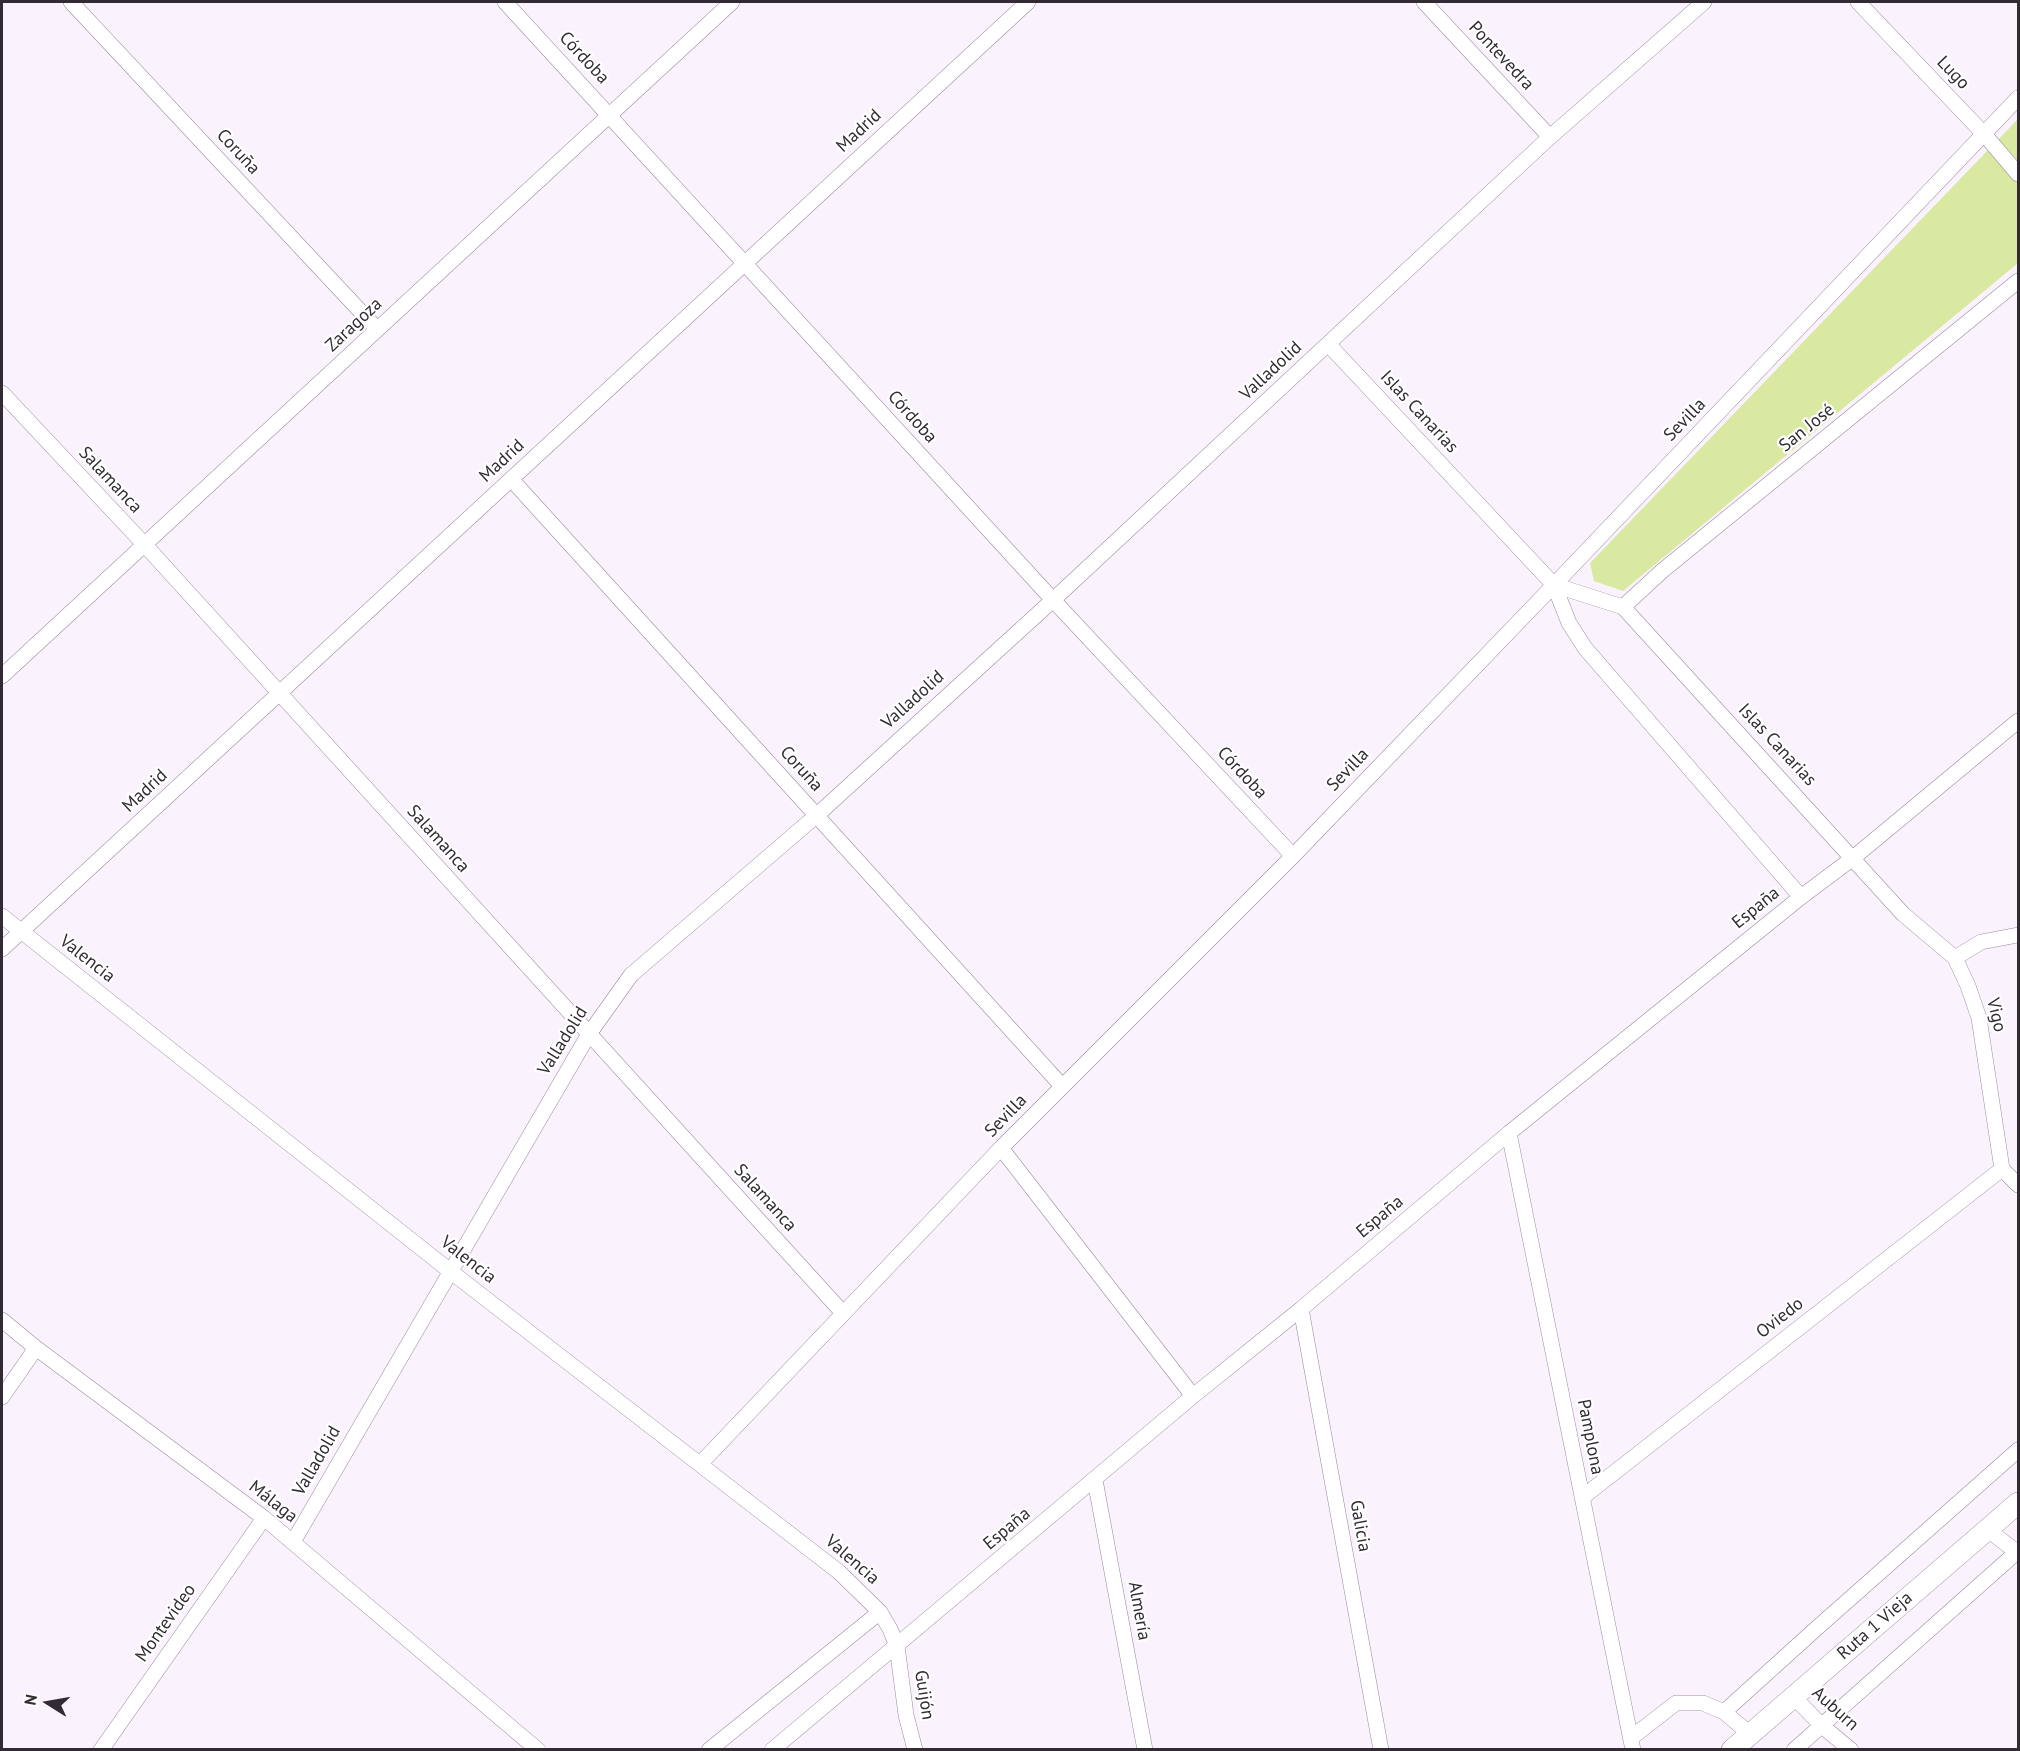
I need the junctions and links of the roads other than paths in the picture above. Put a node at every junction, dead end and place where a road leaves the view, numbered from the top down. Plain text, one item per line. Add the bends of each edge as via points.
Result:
1 (71, 2) edge
2 (505, 2) edge
3 (732, 2) edge
4 (1028, 2) edge
5 (1424, 2) edge
6 (1704, 2) edge
7 (1858, 2) edge
8 (2019, 98) edge
9 (610, 114) junction
10 (1984, 134) junction
11 (1550, 137) junction
12 (2019, 174) edge
13 (745, 263) junction
14 (2019, 281) edge
15 (377, 330) junction
16 (1328, 344) junction
17 (2, 393) edge
18 (511, 479) junction
19 (144, 544) junction
20 (1554, 585) junction
21 (1053, 600) junction
22 (1623, 607) junction
23 (2, 676) edge
24 (279, 693) junction
25 (2019, 721) edge
26 (817, 815) junction
27 (1293, 855) junction
28 (1853, 858) junction
29 (1801, 897) junction
30 (2, 916) edge
31 (21, 931) junction
32 (2019, 935) edge
33 (2, 949) edge
34 (1955, 958) junction
35 (589, 1034) junction
36 (1062, 1086) junction
37 (1509, 1133) junction
38 (1001, 1149) junction
39 (2002, 1169) junction
40 (2019, 1185) edge
41 (450, 1271) junction
42 (1301, 1310) junction
43 (843, 1313) junction
44 (2, 1320) edge
45 (36, 1348) junction
46 (1193, 1396) junction
47 (2, 1397) edge
48 (2019, 1450) edge
49 (700, 1464) junction
50 (1095, 1480) junction
51 (1582, 1497) junction
52 (2019, 1503) edge
53 (264, 1518) junction
54 (1987, 1529) junction
55 (292, 1542) junction
56 (2018, 1552) edge
57 (880, 1612) junction
58 (897, 1646) junction
59 (1794, 1697) junction
60 (1724, 1712) junction
61 (1822, 1725) junction
62 (1750, 1734) junction
63 (1632, 1744) edge
64 (101, 1749) edge
65 (538, 1749) edge
66 (709, 1749) edge
67 (772, 1749) edge
68 (915, 1749) edge
69 (1145, 1749) edge
70 (1381, 1749) edge
71 (1732, 1749) edge
72 (1794, 1749) edge
73 (1851, 1749) edge

1 - 15 street, Coruña
2 - 9 street, Córdoba
3 - 9 street, Zaragoza
4 - 13 street, Madrid
5 - 11 street, Pontevedra
6 - 11 street, Valladolid
7 - 10 street, Lugo
8 - 10 street, Sevilla
9 - 13 street, Córdoba
9 - 15 street, Zaragoza
10 - 12 street, Lugo
10 - 20 street, Sevilla
11 - 16 street, Valladolid
13 - 18 street, Madrid
13 - 21 street, Córdoba
14 - 22 street, San José via 1662,571
15 - 19 street, Zaragoza
16 - 20 street, Islas Canarias
16 - 21 street, Valladolid
17 - 19 street, Salamanca
18 - 24 street, Madrid
18 - 26 street, Coruña
19 - 23 street, Zaragoza
19 - 24 street, Salamanca
20 - 22 street, Islas Canarias
20 - 27 street, Sevilla
20 - 29 street, Islas Canarias via 1569,623 1585,648
21 - 26 street, Valladolid
21 - 27 street, Córdoba
22 - 28 street, Islas Canarias
24 - 31 street, Madrid
24 - 35 street, Salamanca
25 - 28 street, España
26 - 35 street, Valladolid via 631,975
26 - 36 street, Coruña
27 - 36 street, Sevilla
28 - 29 street, España
28 - 34 street, Islas Canarias via 1903,914
29 - 37 street, España
30 - 31 street, Valencia
31 - 33 street, Madrid
31 - 41 street, Valencia
32 - 34 street via 1981,942
34 - 39 street, Vigo via 1979,1018
35 - 41 street, Valladolid
35 - 43 street, Salamanca
36 - 38 street, Sevilla
37 - 42 street, España
37 - 51 street, Pamplona
38 - 43 street, Sevilla
38 - 46 street
39 - 40 street
39 - 51 street, Oviedo
41 - 49 street, Valencia
41 - 55 street, Valladolid
42 - 46 street, España
42 - 70 street, Galicia
43 - 49 street, Sevilla
44 - 45 street, Málaga
45 - 47 street
45 - 53 street, Málaga
46 - 50 street, España
48 - 60 street
49 - 57 street, Valencia via 839,1572
50 - 58 street, España
50 - 69 street, Almería
51 - 63 street, Pamplona
52 - 54 street, Ruta 1 Vieja
53 - 55 street, Málaga
53 - 64 street, Montevideo
54 - 56 street
54 - 59 street, Ruta 1 Vieja
55 - 65 street, Málaga
56 - 61 street
57 - 58 street, Valencia
57 - 66 street
58 - 67 street, España
58 - 68 street, Guijón via 906,1715
59 - 61 street, Auburn
59 - 62 street, Ruta 1 Vieja
60 - 62 street
60 - 63 street via 1703,1703 1676,1703
61 - 72 street
61 - 73 street, Auburn
62 - 71 street, Ruta 1 Vieja

